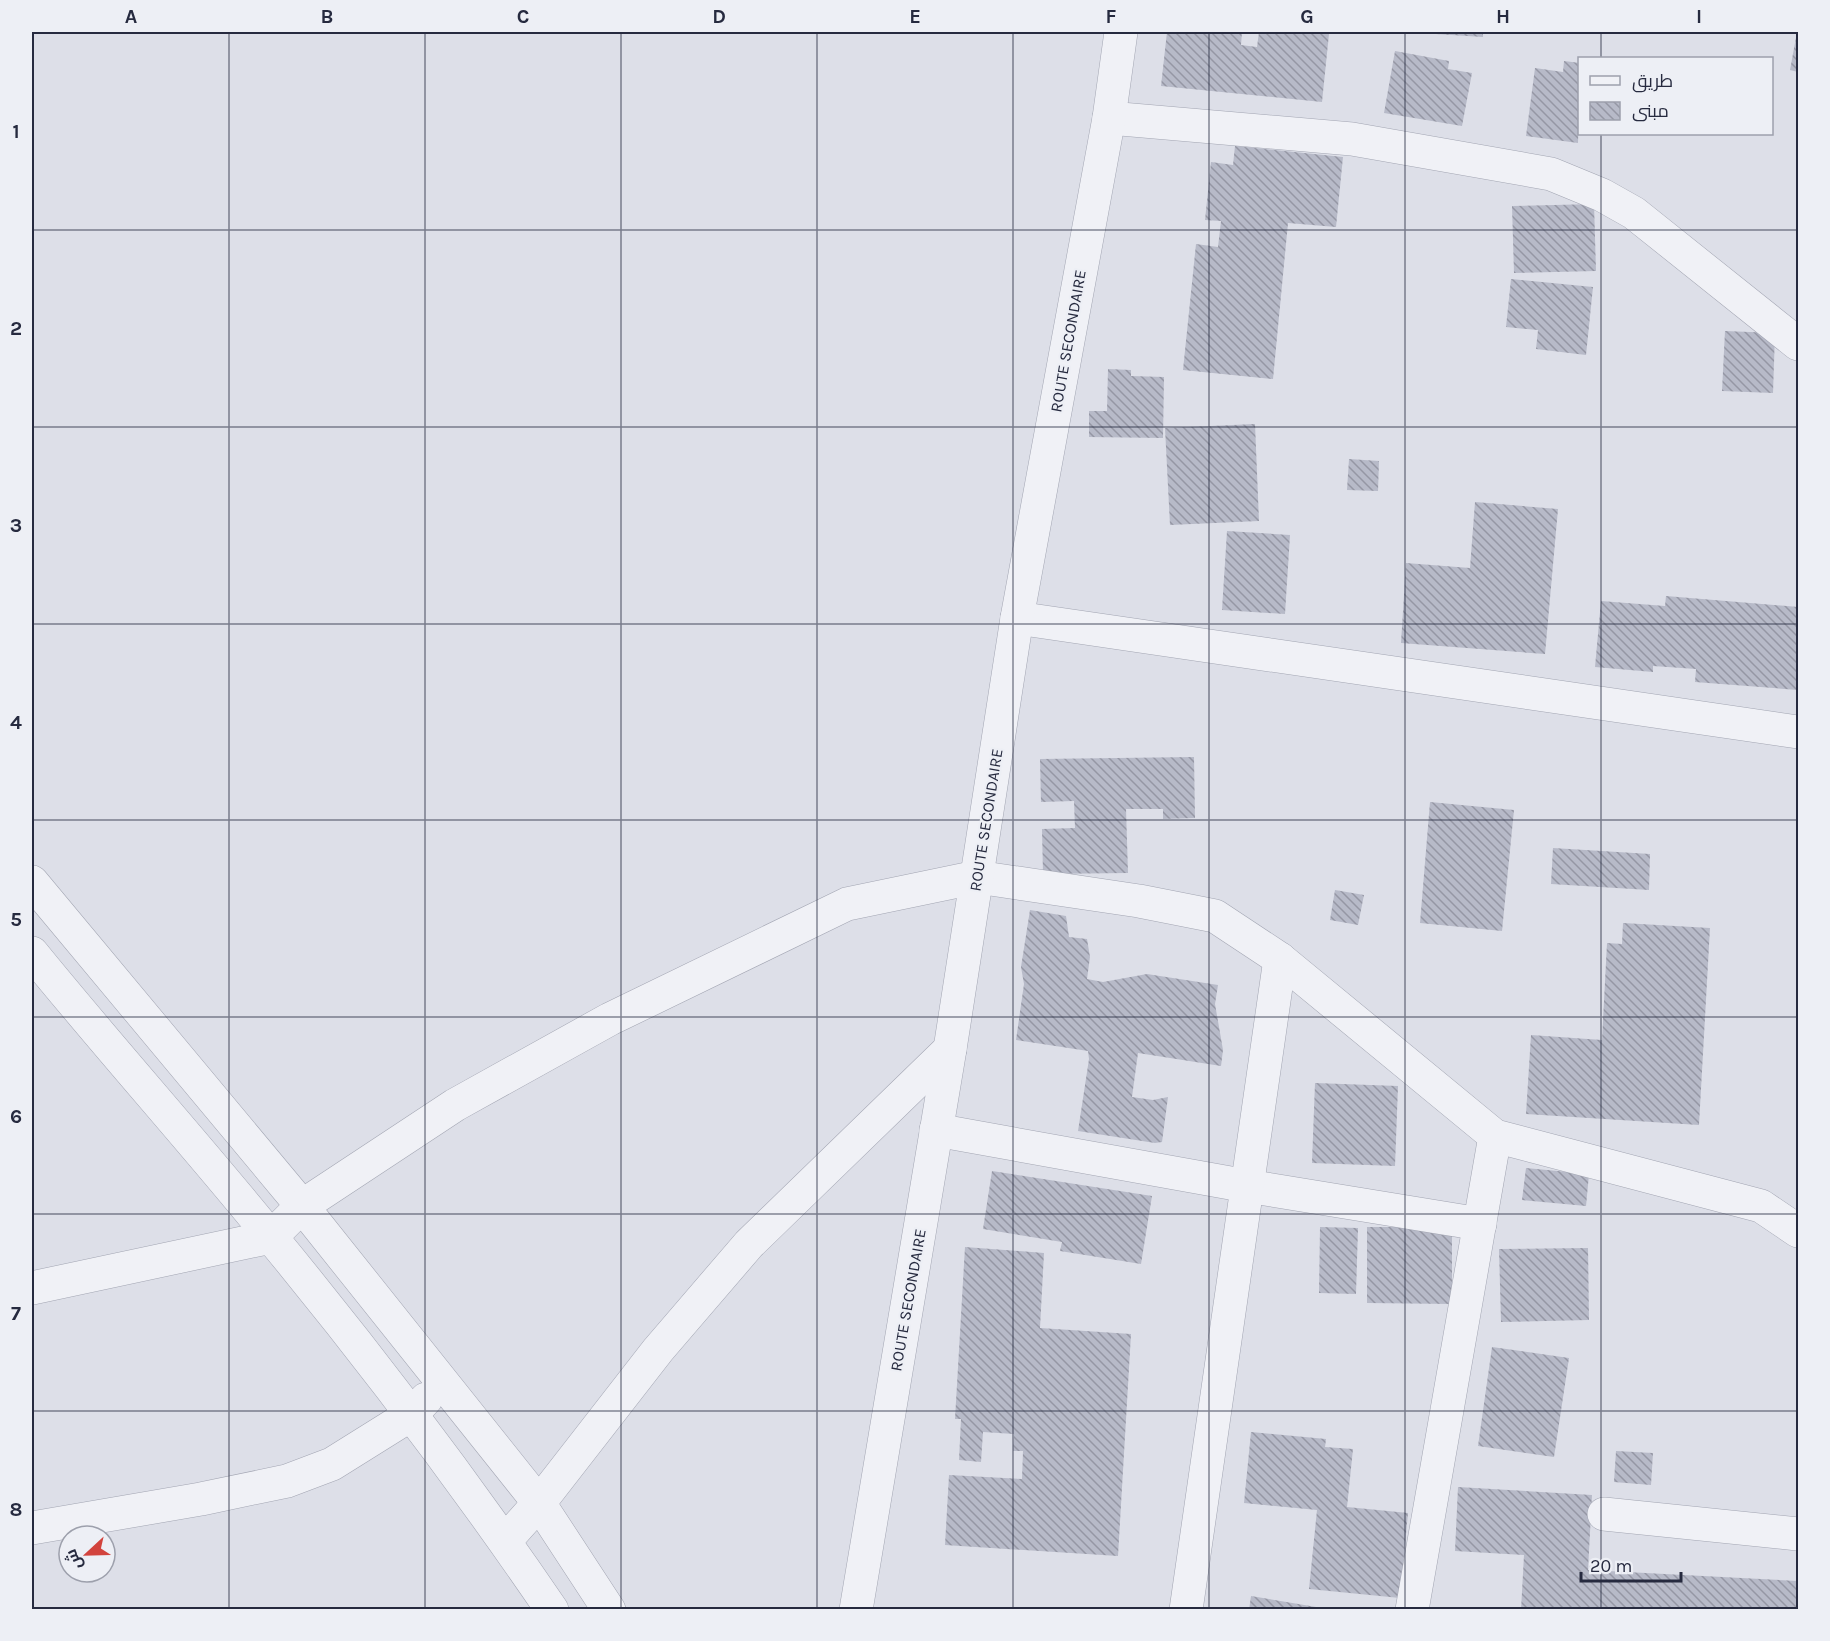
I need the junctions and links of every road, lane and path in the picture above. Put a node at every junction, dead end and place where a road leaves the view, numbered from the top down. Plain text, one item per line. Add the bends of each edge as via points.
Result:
1 (1121, 32) edge
2 (1109, 118) junction
3 (1798, 344) edge
4 (1017, 618) junction
5 (1798, 732) edge
6 (977, 878) junction
7 (32, 882) edge
8 (32, 953) edge
9 (1280, 960) junction
10 (950, 1050) junction
11 (936, 1130) junction
12 (1495, 1136) junction
13 (1247, 1186) junction
14 (302, 1206) junction
15 (1480, 1224) junction
16 (1798, 1231) edge
17 (271, 1237) junction
18 (32, 1288) edge
19 (442, 1383) junction
20 (412, 1414) junction
21 (538, 1503) junction
22 (1604, 1514) dead end
23 (32, 1528) edge
24 (1798, 1534) edge
25 (505, 1541) junction
26 (552, 1610) edge
27 (609, 1610) edge
28 (856, 1610) edge
29 (1186, 1610) edge
30 (1412, 1610) edge

1 - 2 street, ROUTE SECONDAIRE
2 - 3 street via 1352,139 1551,174 1634,213
2 - 4 street, ROUTE SECONDAIRE
4 - 5 street
4 - 6 street, ROUTE SECONDAIRE
6 - 9 street via 1215,916
6 - 10 street, ROUTE SECONDAIRE
6 - 14 street via 847,904 610,1018 455,1105
7 - 14 street
8 - 17 street
9 - 12 street
9 - 13 street
10 - 11 street, ROUTE SECONDAIRE
10 - 21 street via 749,1244 658,1350
11 - 13 street
11 - 28 street, ROUTE SECONDAIRE
12 - 15 street
12 - 16 street via 1761,1206
13 - 15 street
13 - 29 street
14 - 17 street
14 - 19 street
15 - 30 street
17 - 18 street
17 - 20 street
19 - 20 street
19 - 21 street
20 - 23 street via 332,1464 287,1481
20 - 25 street
21 - 25 street
21 - 27 street
22 - 24 street
25 - 26 street

